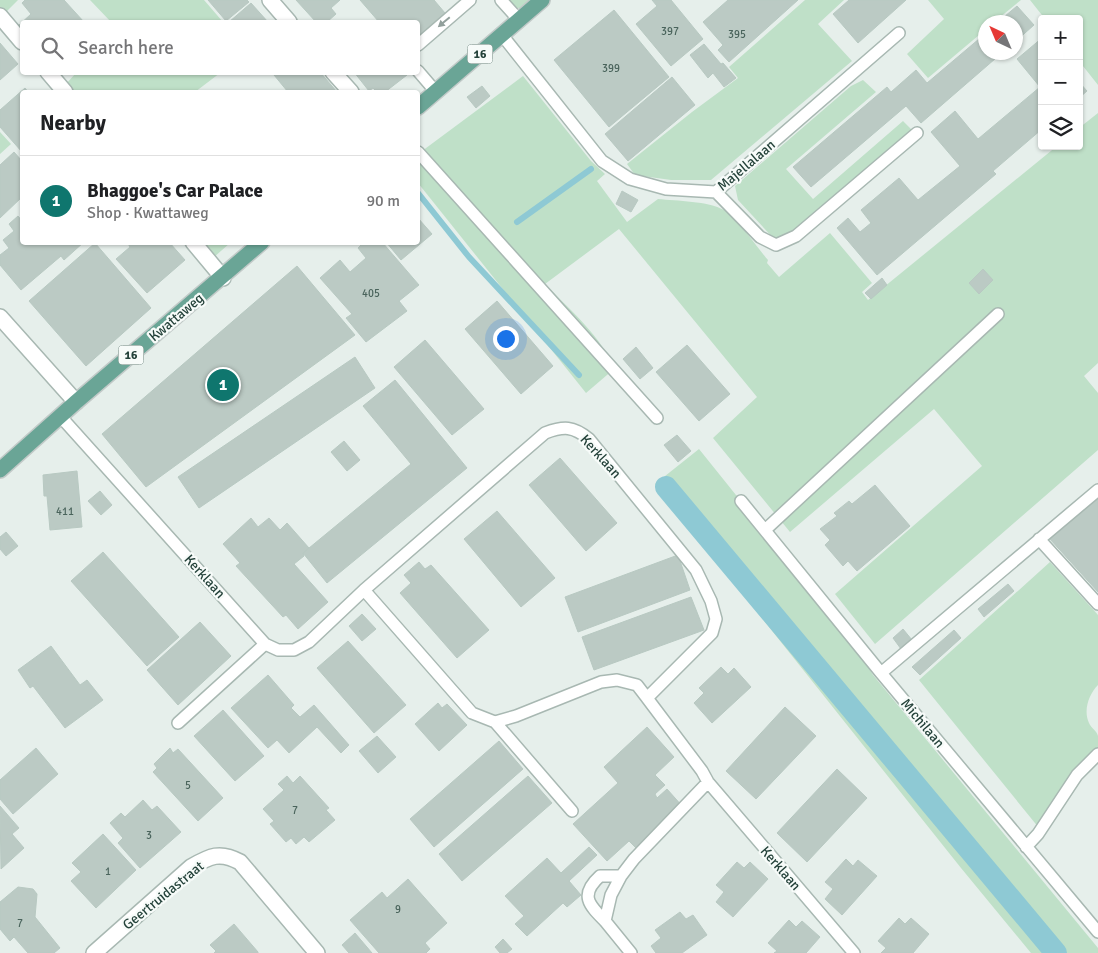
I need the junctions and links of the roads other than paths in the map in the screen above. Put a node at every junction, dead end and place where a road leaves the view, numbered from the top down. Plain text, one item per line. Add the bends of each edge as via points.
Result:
1 (270, 0) edge
2 (470, 0) edge
3 (501, 0) edge
4 (542, 0) edge
5 (0, 16) edge
6 (287, 20) edge
7 (519, 20) junction
8 (899, 33) dead end
9 (502, 35) junction
10 (20, 40) edge
11 (420, 43) edge
12 (420, 73) edge
13 (51, 75) edge
14 (336, 75) edge
15 (63, 90) edge
16 (349, 90) edge
17 (436, 92) junction
18 (420, 105) edge
19 (917, 133) dead end
20 (420, 154) edge
21 (716, 192) junction
22 (196, 245) edge
23 (259, 245) edge
24 (223, 278) junction
25 (998, 314) dead end
26 (0, 317) edge
27 (76, 402) junction
28 (61, 417) junction
29 (657, 418) dead end
30 (0, 470) edge
31 (1098, 490) edge
32 (741, 501) dead end
33 (765, 530) junction
34 (1040, 539) junction
35 (364, 590) junction
36 (1098, 604) edge
37 (265, 644) junction
38 (882, 673) junction
39 (647, 698) junction
40 (496, 722) junction
41 (178, 723) dead end
42 (1098, 754) edge
43 (708, 782) junction
44 (572, 811) dead end
45 (1026, 847) junction
46 (621, 876) junction
47 (605, 921) junction
48 (1098, 932) edge
49 (94, 953) edge
50 (318, 953) edge
51 (631, 953) edge
52 (854, 953) edge

1 - 6 street
2 -> 11 lane
3 - 7 lane
4 - 7 main road, 16
5 - 10 street
7 - 9 main road, 16
8 - 21 lane, Majellalaan
9 - 17 main road, 16
9 - 21 lane, Majellalaan via 602,161 630,179 666,189
12 - 17 lane
13 - 15 street
14 - 16 street
17 - 18 main road, 16
19 - 21 lane via 796,236 776,245 760,236
20 - 29 lane
22 - 24 street
23 - 24 main road, Kwattaweg / 16
24 - 27 main road, Kwattaweg / 16
25 - 33 lane
26 - 27 street
27 - 28 main road, Kwattaweg / 16
28 - 30 main road, Kwattaweg / 16
28 - 37 lane, Kerklaan
31 - 34 lane
32 - 33 lane, Michilaan
33 - 38 lane, Michilaan
34 - 36 lane
34 - 38 lane
35 - 37 lane, Kerklaan via 310,642 294,650 278,650
35 - 39 lane, Kerklaan via 546,433 558,428 580,431 696,570 716,619 712,633
35 - 40 lane via 472,712
37 - 41 lane
38 - 45 lane, Michilaan
39 - 40 lane, Kerklaan via 637,685 617,680 601,682
39 - 43 lane, Kerklaan
40 - 44 lane
42 - 45 lane via 1077,775
43 - 46 lane
43 - 52 lane, Kerklaan
45 - 48 lane, Michilaan
46 - 47 lane via 611,895
46 - 47 lane via 600,876 588,893 590,906
47 - 51 lane
49 - 50 street, Geertruidastraat via 192,867 205,859 229,856 240,862

